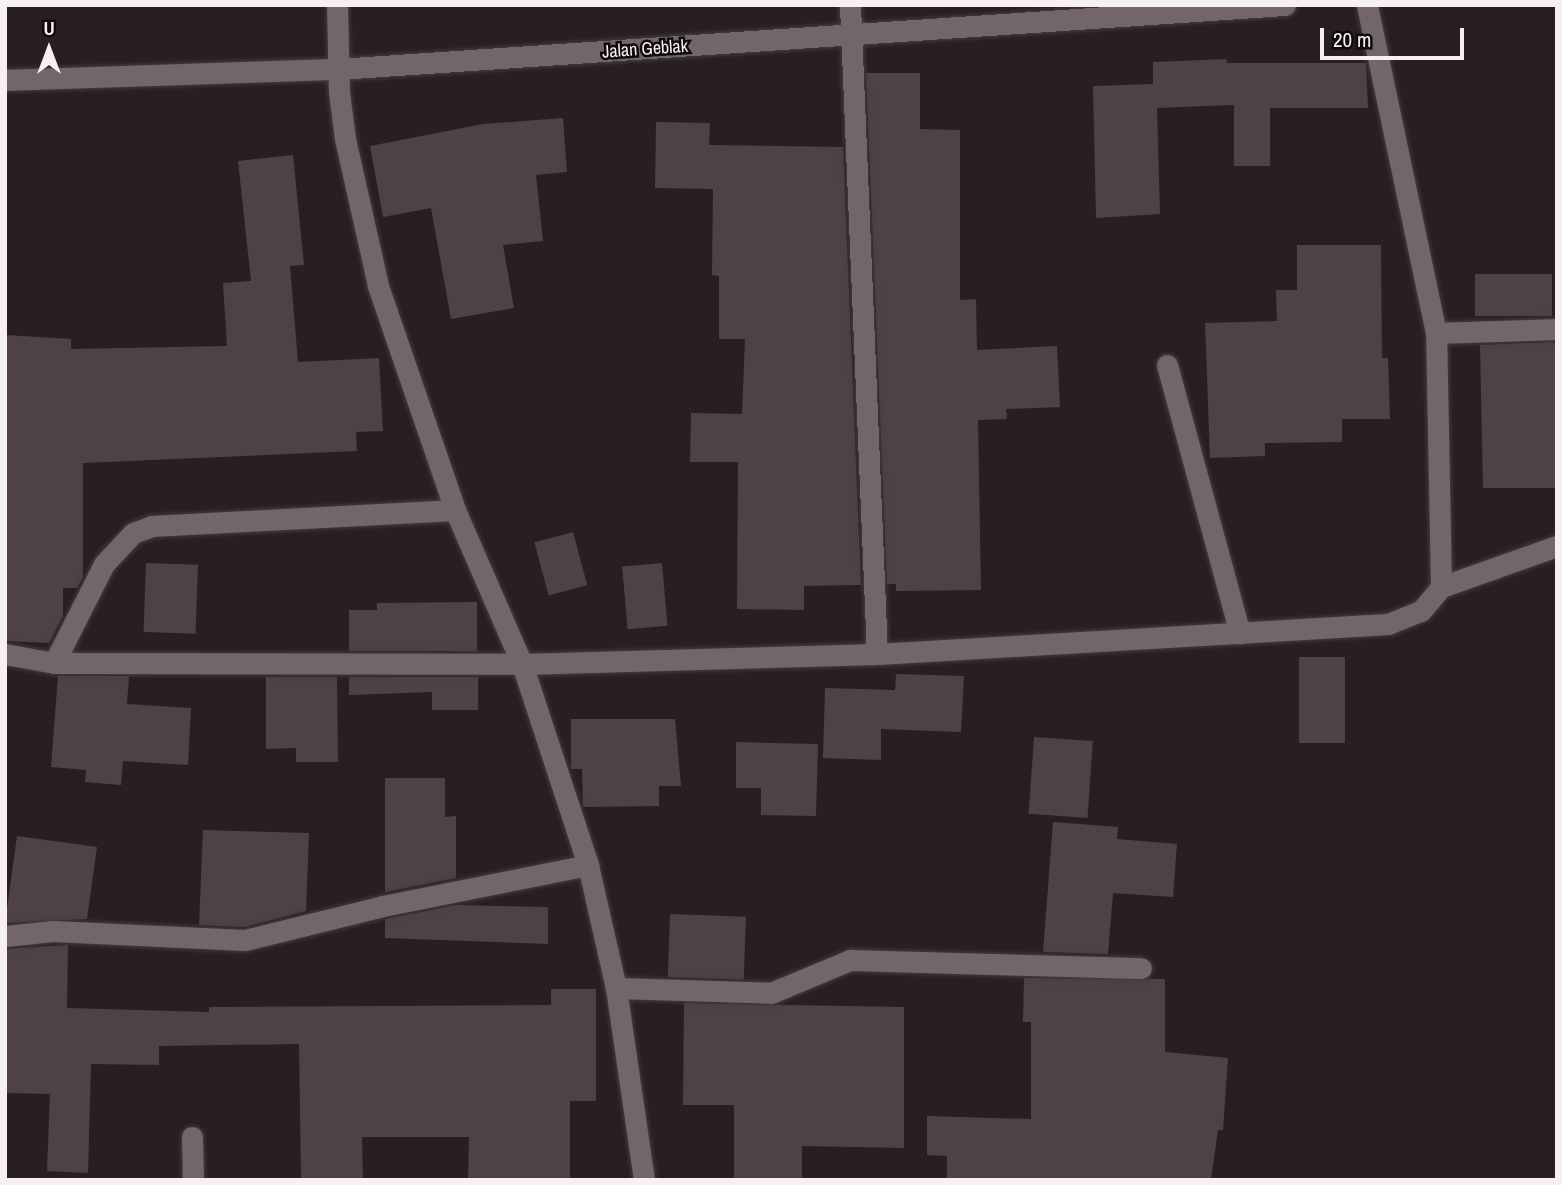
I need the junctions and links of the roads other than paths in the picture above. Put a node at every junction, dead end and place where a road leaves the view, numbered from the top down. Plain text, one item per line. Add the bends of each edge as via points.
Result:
1 (337, 5) edge
2 (850, 5) edge
3 (1285, 5) edge
4 (1367, 5) edge
5 (1180, 10) edge
6 (850, 33) junction
7 (338, 69) junction
8 (5, 80) edge
9 (1557, 329) edge
10 (1436, 333) junction
11 (1167, 365) dead end
12 (454, 510) junction
13 (1557, 546) edge
14 (1441, 587) junction
15 (1240, 633) junction
16 (5, 654) edge
17 (877, 654) junction
18 (54, 663) junction
19 (522, 664) junction
20 (588, 865) junction
21 (5, 936) edge
22 (1141, 968) dead end
23 (616, 988) junction
24 (192, 1137) dead end
25 (193, 1180) edge
26 (644, 1180) edge

1 - 7 street
2 - 6 street
3 - 5 street, Jalan Geblak
4 - 10 street
5 - 6 street, Jalan Geblak
6 - 7 street, Jalan Geblak
6 - 17 street
7 - 8 street, Jalan Geblak
7 - 12 street via 345,139 378,286
9 - 10 street
10 - 14 street
11 - 15 street
12 - 18 street via 143,530 117,546 104,564
12 - 19 street
13 - 14 street
14 - 15 street via 1421,611 1388,624
15 - 17 street
16 - 18 street
17 - 19 street
18 - 19 street
19 - 20 street
20 - 21 street via 383,906 245,940 53,931
20 - 23 street
22 - 23 street via 850,960 771,993
23 - 26 street
24 - 25 street

